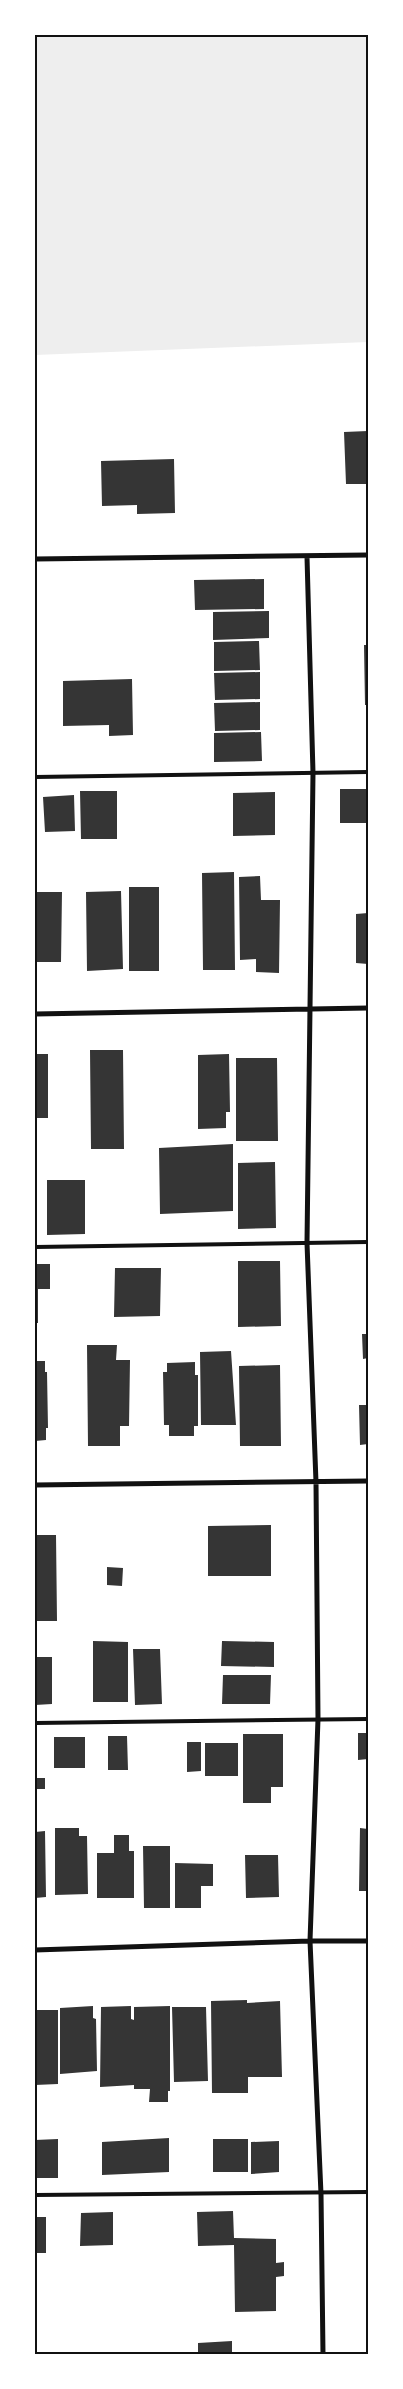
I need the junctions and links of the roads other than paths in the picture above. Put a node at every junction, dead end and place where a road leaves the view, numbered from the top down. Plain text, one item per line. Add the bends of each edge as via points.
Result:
1 (368, 555) edge
2 (307, 557) junction
3 (35, 559) edge
4 (368, 772) edge
5 (314, 773) junction
6 (35, 777) edge
7 (309, 1008) junction
8 (368, 1008) edge
9 (35, 1014) edge
10 (368, 1242) edge
11 (307, 1243) junction
12 (35, 1247) edge
13 (368, 1481) edge
14 (316, 1482) junction
15 (35, 1485) edge
16 (368, 1718) edge
17 (318, 1719) junction
18 (35, 1723) edge
19 (310, 1941) junction
20 (368, 1941) edge
21 (35, 1950) edge
22 (368, 2192) edge
23 (321, 2194) junction
24 (35, 2195) edge
25 (323, 2354) edge

1 - 2 street
2 - 3 street
2 - 5 street
4 - 5 lane
5 - 6 lane
5 - 7 street
7 - 8 street
7 - 9 street
7 - 11 street
10 - 11 lane
11 - 12 lane
11 - 14 street
13 - 14 street
14 - 15 street
14 - 17 street
16 - 17 lane
17 - 18 lane
17 - 19 street
19 - 20 street
19 - 21 street
19 - 23 street
22 - 23 lane
23 - 24 lane
23 - 25 street

